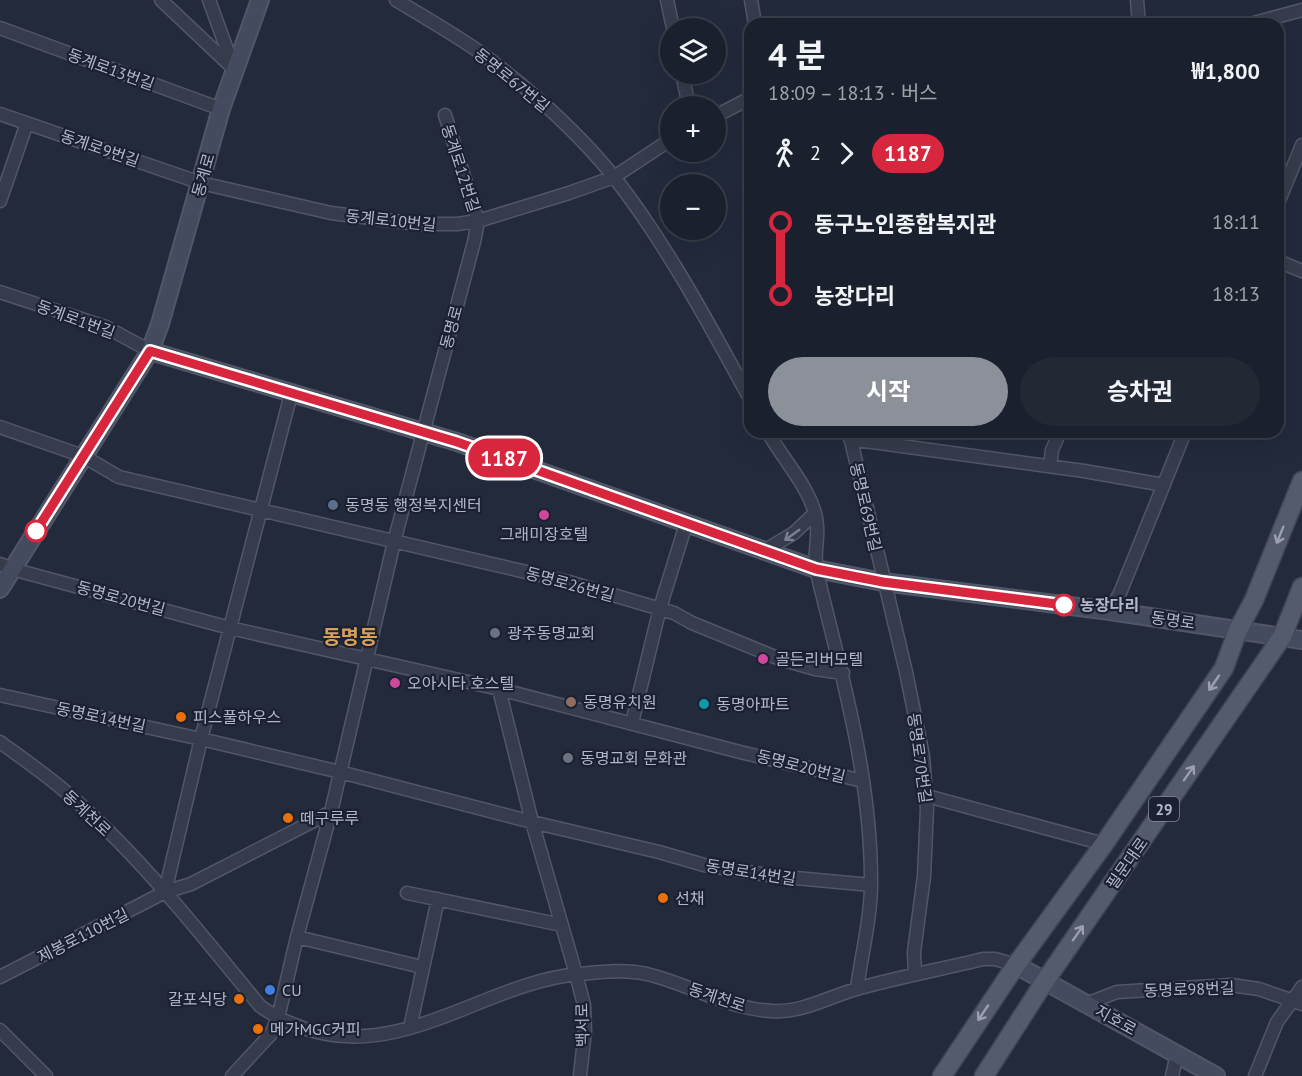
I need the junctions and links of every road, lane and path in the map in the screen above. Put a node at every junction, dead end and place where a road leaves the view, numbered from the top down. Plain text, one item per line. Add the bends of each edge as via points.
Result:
1 (161, 0) edge
2 (209, 0) edge
3 (260, 0) edge
4 (396, 0) edge
5 (668, 0) edge
6 (751, 0) edge
7 (1137, 0) edge
8 (1302, 10) edge
9 (671, 18) edge
10 (754, 18) edge
11 (1138, 18) edge
12 (1272, 18) edge
13 (0, 28) edge
14 (235, 70) junction
15 (744, 101) edge
16 (221, 109) junction
17 (726, 111) edge
18 (0, 114) edge
19 (445, 115) dead end
20 (27, 123) junction
21 (1302, 145) edge
22 (660, 147) edge
23 (614, 177) junction
24 (201, 183) junction
25 (1284, 188) edge
26 (0, 201) edge
27 (478, 221) junction
28 (1284, 264) edge
29 (1302, 271) edge
30 (0, 292) edge
31 (150, 351) junction
32 (744, 389) edge
33 (291, 394) junction
34 (0, 427) edge
35 (422, 433) junction
36 (772, 438) edge
37 (850, 438) edge
38 (863, 438) edge
39 (1057, 438) edge
40 (1183, 438) edge
41 (83, 456) junction
42 (1050, 466) junction
43 (1302, 481) edge
44 (1164, 485) junction
45 (261, 510) junction
46 (815, 513) junction
47 (686, 524) junction
48 (394, 542) junction
49 (764, 551) junction
50 (6, 567) edge
51 (816, 569) junction
52 (883, 582) junction
53 (1302, 587) edge
54 (0, 589) edge
55 (660, 608) junction
56 (1110, 611) junction
57 (230, 628) junction
58 (1238, 630) junction
59 (1282, 637) junction
60 (1302, 640) edge
61 (368, 660) junction
62 (843, 673) junction
63 (500, 689) junction
64 (0, 695) edge
65 (632, 723) junction
66 (201, 739) junction
67 (0, 742) edge
68 (340, 772) junction
69 (863, 781) junction
70 (927, 796) junction
71 (331, 812) junction
72 (532, 822) junction
73 (1104, 844) junction
74 (871, 885) junction
75 (165, 892) junction
76 (407, 893) dead end
77 (438, 899) junction
78 (562, 925) junction
79 (297, 937) junction
80 (1016, 965) junction
81 (422, 967) junction
82 (576, 974) junction
83 (915, 974) junction
84 (0, 978) edge
85 (1045, 981) junction
86 (1302, 987) edge
87 (857, 989) junction
88 (1297, 1003) edge
89 (1086, 1004) junction
90 (278, 1018) junction
91 (410, 1028) junction
92 (0, 1030) edge
93 (1177, 1054) junction
94 (46, 1076) edge
95 (232, 1076) edge
96 (580, 1076) edge
97 (942, 1076) edge
98 (984, 1076) edge
99 (1172, 1076) edge
100 (1216, 1076) edge
101 (1255, 1076) edge

1 - 14 street
2 - 14 street
3 - 14 street, 동계로
4 - 23 street, 동명로67번길 via 480,52 548,108
5 - 9 street
6 - 10 street
7 - 11 street
8 - 12 street
13 - 16 street, 동계로13번길
14 - 16 street, 동계로
15 - 17 street
16 - 24 street, 동계로
18 - 20 street, 동계로9번길
19 - 27 street, 동계로12번길
20 - 24 street, 동계로9번길
20 - 26 street
21 - 25 street
22 - 23 street
23 - 27 street, 동계로10번길
23 - 32 street, 동명로67번길 via 654,233
24 - 27 street, 동계로10번길 via 331,213 395,223 442,225
24 - 31 street, 동계로
27 - 35 street, 동명로
28 - 29 street
30 - 31 street, 동계로1번길 via 106,327
31 - 33 street, 동명로
31 - 41 street
33 - 35 street, 동명로
33 - 45 street
34 - 41 street, 동명로26번길
35 - 47 street, 동명로
35 - 48 street
36 - 46 street
37 - 52 street, 동명로69번길
38 - 42 street
39 - 42 street
40 - 44 street
41 - 45 street, 동명로26번길 via 119,477
41 - 50 street
42 - 44 street
43 -> 58 main road, 필문대로 / 29
44 - 56 street
45 - 48 street, 동명로26번길
45 - 57 street
46 -> 49 street via 794,533
46 - 51 street via 819,532
47 - 49 street, 동명로
47 - 55 street
48 - 55 street, 동명로26번길 via 569,582
48 - 61 street
49 - 51 street, 동명로
50 - 54 street
50 - 57 street, 동명로20번길
51 - 52 street, 동명로
51 - 62 street
52 - 56 street, 동명로
52 - 70 street, 동명로70번길 via 906,672
53 - 59 main road, 필문대로 / 29
55 - 62 street, 동명로26번길 via 780,659
55 - 65 street
56 - 58 street, 동명로
57 - 61 street, 동명로20번길
57 - 66 street
58 - 59 street, 동명로
58 -> 73 main road, 필문대로 / 29 via 1224,668
59 - 60 street, 동명로
85 -> 59 main road, 필문대로 / 29
61 - 63 street, 동명로20번길
61 - 68 street
62 - 69 street, 동명로20번길
63 - 65 street, 동명로20번길
63 - 72 street
64 - 66 street, 동명로14번길
65 - 69 street, 동명로20번길
66 - 68 street, 동명로14번길
66 - 75 street
67 - 75 street, 동계천로 via 80,805
68 - 71 street
68 - 72 street, 동명로14번길
69 - 74 street
70 - 73 street, 필문대로
70 - 83 street, 동명로70번길
71 - 75 street via 191,884
71 - 79 street
72 - 74 street, 동명로14번길 via 724,870
72 - 78 street
73 - 80 main road, 필문대로 / 29
74 - 87 street
75 - 84 street, 제봉로110번길
75 - 90 street, 동계천로 via 260,1006
76 - 77 street
77 - 78 street
77 - 81 street
78 - 82 street
79 - 81 street
79 - 90 street
80 - 83 street, 동계천로 via 994,958
80 - 85 street, 지호로
80 -> 97 main road, 필문대로 / 29
81 - 91 street
82 - 87 street, 동계천로 via 645,974 741,1006 772,1011 797,1010
82 - 91 street, 동계천로 via 535,984
82 - 96 street, 백서로 via 584,1016
83 - 87 street, 동계천로
85 - 89 street, 지호로
85 - 98 main road, 필문대로 / 29
86 - 88 street
88 - 89 street, 동명로98번길 via 1259,989 1232,985 1117,992
88 - 101 street via 1277,1022
89 - 93 street, 지호로
90 - 91 street, 동계천로 via 331,1035 360,1038
90 - 95 street via 271,1034
92 - 94 street
93 - 99 street
93 - 100 street, 지호로

